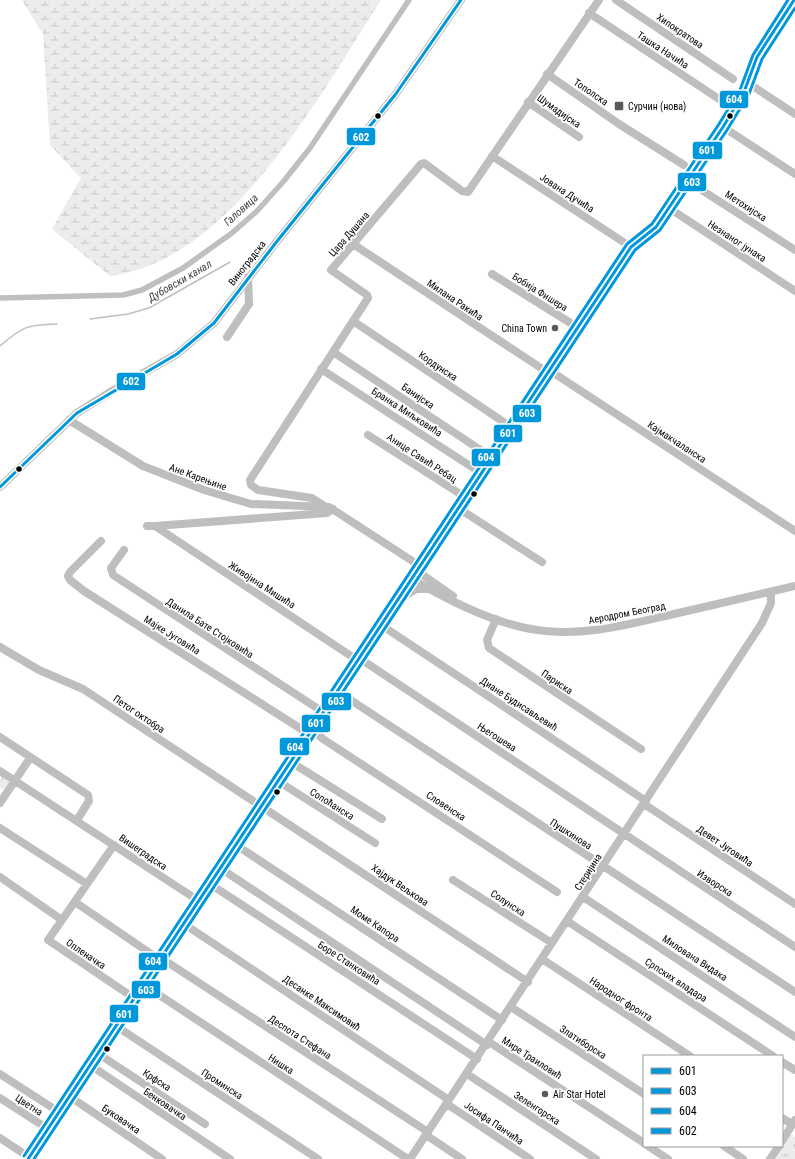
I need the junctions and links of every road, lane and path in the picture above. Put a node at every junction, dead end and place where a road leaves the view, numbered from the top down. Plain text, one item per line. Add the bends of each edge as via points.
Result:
1 (461, 0) edge
2 (599, 0) edge
3 (616, 0) edge
4 (794, 0) edge
5 (590, 13) junction
6 (547, 74) junction
7 (734, 79) dead end
8 (748, 83) junction
9 (528, 102) junction
10 (725, 103) dead end
11 (795, 114) edge
12 (723, 127) junction
13 (579, 137) dead end
14 (492, 156) junction
15 (684, 165) dead end
16 (795, 174) edge
17 (686, 180) junction
18 (669, 208) junction
19 (353, 244) junction
20 (631, 246) junction
21 (795, 250) edge
22 (492, 274) dead end
23 (248, 278) junction
24 (795, 291) edge
25 (353, 321) junction
26 (577, 327) junction
27 (227, 337) dead end
28 (333, 352) junction
29 (321, 369) junction
30 (548, 371) junction
31 (69, 420) junction
32 (511, 427) junction
33 (368, 435) dead end
34 (491, 457) junction
35 (481, 473) junction
36 (0, 487) edge
37 (465, 497) junction
38 (329, 508) junction
39 (458, 508) junction
40 (795, 531) edge
41 (101, 542) dead end
42 (124, 550) dead end
43 (542, 562) dead end
44 (416, 572) junction
45 (795, 586) edge
46 (428, 588) junction
47 (771, 592) junction
48 (398, 600) junction
49 (464, 605) junction
50 (496, 619) junction
51 (380, 625) junction
52 (0, 647) edge
53 (358, 659) junction
54 (337, 691) junction
55 (323, 712) junction
56 (310, 733) junction
57 (0, 737) edge
58 (641, 749) dead end
59 (30, 758) junction
60 (291, 762) junction
61 (0, 771) edge
62 (15, 781) junction
63 (278, 781) junction
64 (645, 802) junction
65 (0, 803) edge
66 (262, 806) junction
67 (382, 819) dead end
68 (77, 820) junction
69 (0, 828) edge
70 (624, 835) junction
71 (375, 843) dead end
72 (114, 845) junction
73 (236, 845) junction
74 (603, 867) junction
75 (220, 868) junction
76 (0, 878) edge
77 (453, 880) dead end
78 (87, 884) junction
79 (210, 884) junction
80 (557, 892) dead end
81 (583, 897) junction
82 (199, 901) junction
83 (75, 902) junction
84 (795, 904) edge
85 (62, 920) junction
86 (567, 921) junction
87 (184, 924) junction
88 (552, 943) junction
89 (795, 948) edge
90 (161, 959) junction
91 (542, 959) junction
92 (528, 982) junction
93 (144, 984) junction
94 (795, 992) edge
95 (134, 998) junction
96 (511, 1007) junction
97 (502, 1020) junction
98 (116, 1026) junction
99 (795, 1037) edge
100 (488, 1043) junction
101 (97, 1053) junction
102 (688, 1055) edge
103 (771, 1055) edge
104 (477, 1059) junction
105 (783, 1063) edge
106 (90, 1065) junction
107 (795, 1070) edge
108 (0, 1074) edge
109 (467, 1074) junction
110 (643, 1093) edge
111 (69, 1096) junction
112 (0, 1098) edge
113 (448, 1102) junction
114 (59, 1112) junction
115 (783, 1118) edge
116 (794, 1122) edge
117 (206, 1124) dead end
118 (48, 1129) junction
119 (427, 1134) junction
120 (0, 1138) edge
121 (783, 1139) edge
122 (643, 1142) edge
123 (650, 1147) edge
124 (726, 1147) edge
125 (778, 1147) edge
126 (29, 1158) edge
127 (162, 1159) edge
128 (230, 1159) edge
129 (318, 1159) edge
130 (409, 1159) edge
131 (462, 1159) edge
132 (530, 1159) edge
133 (596, 1159) edge
134 (668, 1159) edge
135 (744, 1159) edge
136 (770, 1159) edge

1 - 23 street, Виноградска via 395,95
2 - 5 street, Цара Душана
3 - 7 street, Хипократова
4 - 8 main road via 757,57
5 - 6 street, Цара Душана
5 - 10 street, Ташка Начића
6 - 9 street, Цара Душана
6 - 15 street, Тополска
8 - 11 street
8 - 12 main road
9 - 13 street, Шумадијска
9 - 14 street, Цара Душана
12 - 16 street
12 - 17 main road
14 - 19 street, Цара Душана via 466,192 424,163 421,164
14 - 20 street, Јована Дучића
17 - 18 main road
17 - 21 street, Метохијска
18 - 20 main road via 656,227
18 - 24 street, Незнаног јунака
19 - 25 street, Цара Душана via 331,272 368,297
19 - 30 street, Милана Ракића
20 - 26 main road
22 - 26 street, Бобија Фишера
23 - 27 street via 249,304
23 - 31 street, Виноградска via 217,320 188,346
25 - 28 street, Цара Душана
25 - 32 street, Кордунска
26 - 30 main road
28 - 29 street, Цара Душана
28 - 34 street, Банијска
29 - 35 street, Бранка Миљковића
29 - 38 street, Цара Душана via 251,476 250,483 258,490 312,498
30 - 32 main road
30 - 40 street, Кајмакчаланска
31 - 36 street, Виноградска
31 - 38 street, Ане Карењине via 142,466 204,490 251,504
32 - 34 main road
33 - 37 street, Анице Савић Ребац
34 - 35 main road
35 - 37 main road
37 - 39 main road
38 - 44 street
38 - 53 street, Живојина Мишића via 327,513 151,526
39 - 43 street
39 - 44 main road
41 - 56 street, Мајке Југовића via 70,572 70,580
42 - 55 street, Данила Бате Стојковића via 111,568 113,575
44 - 46 street, Аеродром Београд
44 - 48 main road
44 - 49 street, Аеродром Београд
45 - 47 street, Аеродром Београд
46 - 48 main road via 413,590
46 - 49 street, Аеродром Београд
47 - 50 street, Аеродром Београд via 597,630 539,630
47 - 64 street, Стеријина via 771,603 762,623
48 - 51 main road
49 - 50 street, Аеродром Београд
50 - 58 street, Париска via 487,640 489,648
51 - 53 main road
51 - 64 street, Диане Будисављевић
52 - 66 street, Петог октобра via 39,670 83,688
53 - 54 main road
53 - 70 street, Његошева
54 - 55 main road
54 - 74 street, Пушкинова
55 - 56 main road
56 - 60 main road
56 - 80 street, Словенска
57 - 59 street
59 - 62 street
59 - 68 street via 89,796 89,801
60 - 63 main road
60 - 67 street
61 - 62 street, Вишеградска
62 - 65 street
62 - 68 street, Вишеградска
63 - 66 main road
63 - 71 street, Сопоћанска
64 - 70 street, Стеријина
64 - 84 street, Девет Југовића
66 - 73 main road
66 - 92 street, Хајдук Вељкова
68 - 72 street, Вишеградска
69 - 78 street
70 - 74 street, Стеријина
70 - 89 street, Изворска
72 - 78 street, Опленачка
72 - 82 street, Вишеградска
73 - 75 main road
73 - 97 street, Моме Капора
74 - 81 street, Стеријина
74 - 94 street, Пушкинова
75 - 79 main road
75 - 100 street, Мире Траиловић
76 - 85 street
77 - 88 street, Солунска
78 - 83 street, Опленачка
79 - 82 main road
79 - 104 street, Боре Станковића
81 - 86 street, Стеријина
81 - 99 street, Милована Видака
82 - 87 main road
83 - 85 street, Опленачка
83 - 90 street, Деспота Стефана
85 - 95 street, Опленачка via 48,940
86 - 88 street, Стеријина
86 - 103 street, Српских владара
87 - 90 main road
87 - 113 street, Десанке Максимовић
88 - 91 street, Стеријина
90 - 93 main road
90 - 119 street, Деспота Стефана
91 - 92 street, Стеријина
91 - 102 street, Народног фронта
92 - 96 street, Стеријина
93 - 95 main road
93 - 130 street, Нишка
95 - 98 main road
96 - 97 street, Стеријина
96 - 110 street, Златиборска
97 - 100 street, Стеријина
98 - 101 main road
98 - 129 street, Проминска
100 - 104 street, Стеријина
100 - 122 street, Мире Траиловић
101 - 106 main road
101 - 117 street, Крфска
104 - 109 street, Стеријина
105 - 107 street
106 - 111 main road
106 - 128 street, Бенковачка
108 - 114 street
109 - 113 street, Стеријина
109 - 133 street, Зеленгорска
111 - 114 main road
111 - 127 street, Буковачка
112 - 118 street, Цветна
113 - 119 street, Стеријина
113 - 132 street, Јосифа Панчића
114 - 118 main road
115 - 116 street
116 - 121 street
118 - 126 main road
119 - 130 street, Стеријина
119 - 131 street, Деспота Стефана
120 - 126 street
123 - 134 street
124 - 135 street
125 - 136 street

